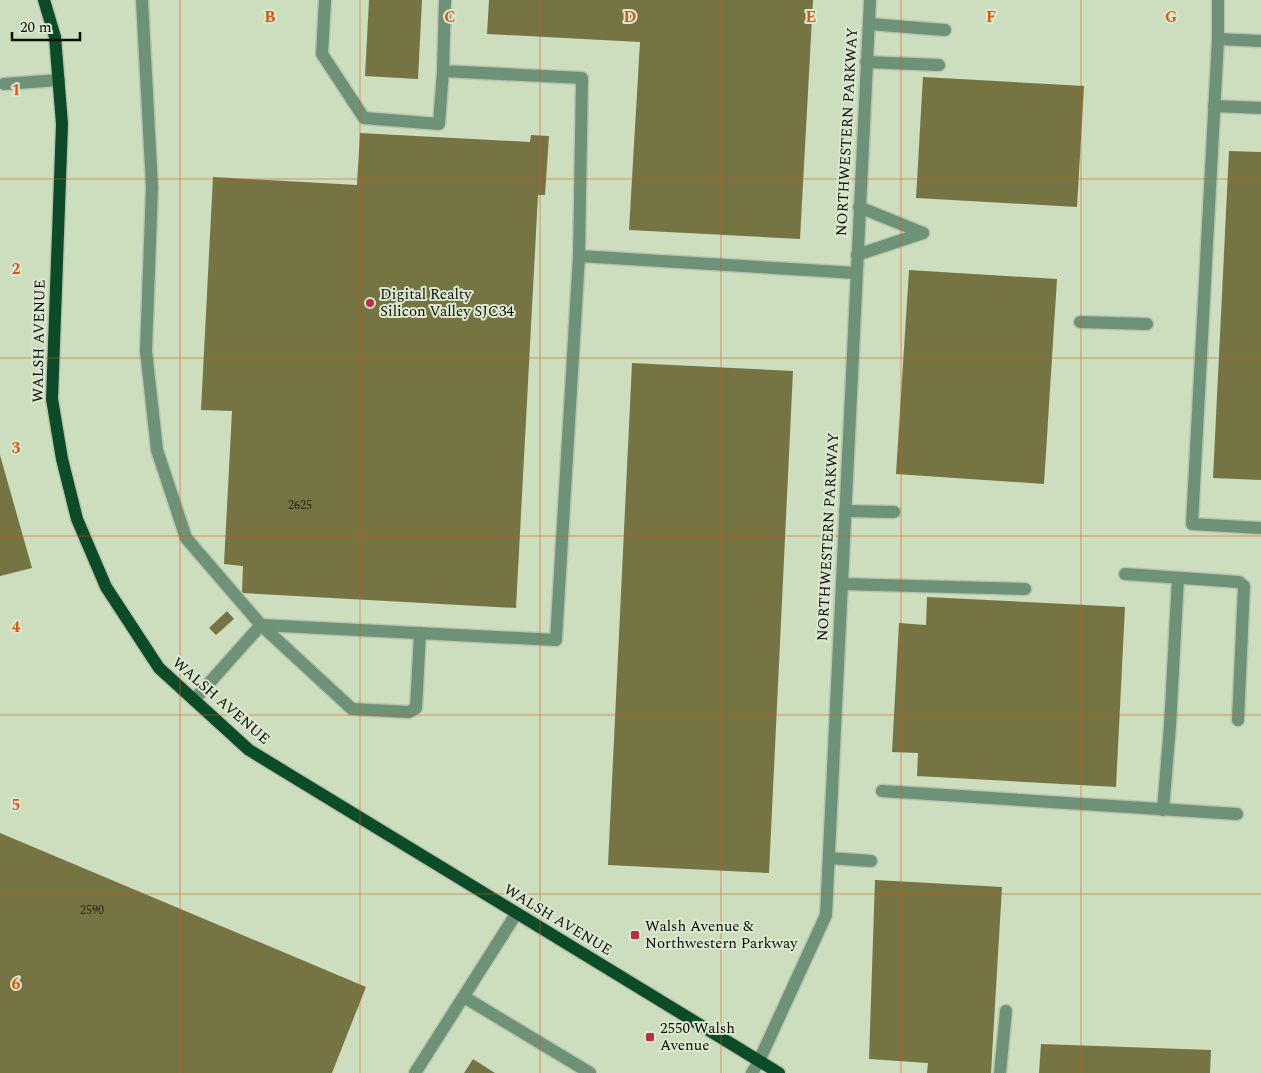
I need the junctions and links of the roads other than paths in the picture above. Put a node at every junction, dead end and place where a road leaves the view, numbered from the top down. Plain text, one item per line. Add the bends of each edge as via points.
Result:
1 (44, 0) edge
2 (142, 0) edge
3 (325, 0) edge
4 (446, 0) edge
5 (870, 0) edge
6 (1218, 0) edge
7 (869, 24) junction
8 (945, 30) dead end
9 (1218, 38) junction
10 (1261, 40) edge
11 (866, 62) junction
12 (939, 65) dead end
13 (443, 71) junction
14 (59, 80) junction
15 (4, 84) dead end
16 (1214, 106) junction
17 (1261, 108) edge
18 (860, 207) junction
19 (857, 255) junction
20 (579, 256) junction
21 (856, 273) junction
22 (1080, 322) dead end
23 (1147, 324) dead end
24 (845, 511) junction
25 (894, 512) dead end
26 (1261, 528) edge
27 (1125, 574) dead end
28 (1178, 578) junction
29 (842, 584) junction
30 (1025, 589) dead end
31 (262, 625) junction
32 (420, 633) junction
33 (194, 700) junction
34 (1238, 720) dead end
35 (882, 791) dead end
36 (1163, 810) junction
37 (1237, 814) dead end
38 (829, 858) junction
39 (871, 861) dead end
40 (516, 914) junction
41 (464, 997) junction
42 (1006, 1011) dead end
43 (759, 1061) junction
44 (415, 1073) edge
45 (590, 1073) edge
46 (752, 1073) edge
47 (778, 1073) edge
48 (1000, 1073) edge

1 - 14 main road, WALSH AVENUE via 55,37
2 - 31 street via 152,187 146,351 156,450 186,538
3 - 13 street via 322,54 364,118 439,124
4 - 13 street
5 - 7 street, NORTHWESTERN PARKWAY
6 - 9 street
7 - 8 street
7 - 11 street, NORTHWESTERN PARKWAY
9 - 10 street
9 - 16 street
11 - 12 street
11 - 18 street, NORTHWESTERN PARKWAY
13 - 20 street via 582,78
14 - 15 street
14 - 33 main road, WALSH AVENUE via 62,124 52,399 62,459 77,519 106,587 159,668
16 - 17 street
16 - 26 street via 1192,524
18 - 19 street, NORTHWESTERN PARKWAY
18 - 19 street via 922,233
19 - 21 street, NORTHWESTERN PARKWAY
20 - 21 street
20 - 32 street via 556,640
21 - 24 street, NORTHWESTERN PARKWAY
22 - 23 street
24 - 25 street
24 - 29 street, NORTHWESTERN PARKWAY
27 - 28 street
28 - 34 street via 1239,582 1244,586
28 - 36 street
29 - 30 street
29 - 38 street, NORTHWESTERN PARKWAY
31 - 32 street
31 - 32 street via 352,709 409,712 416,708
31 - 33 street
33 - 40 main road, WALSH AVENUE via 249,750
35 - 36 street
36 - 37 street
38 - 39 street
38 - 43 street, NORTHWESTERN PARKWAY via 826,915
40 - 41 street
40 - 43 main road, WALSH AVENUE
41 - 44 street
41 - 45 street
42 - 48 street
43 - 46 street, NORTHWESTERN PARKWAY
43 - 47 main road, WALSH AVENUE

